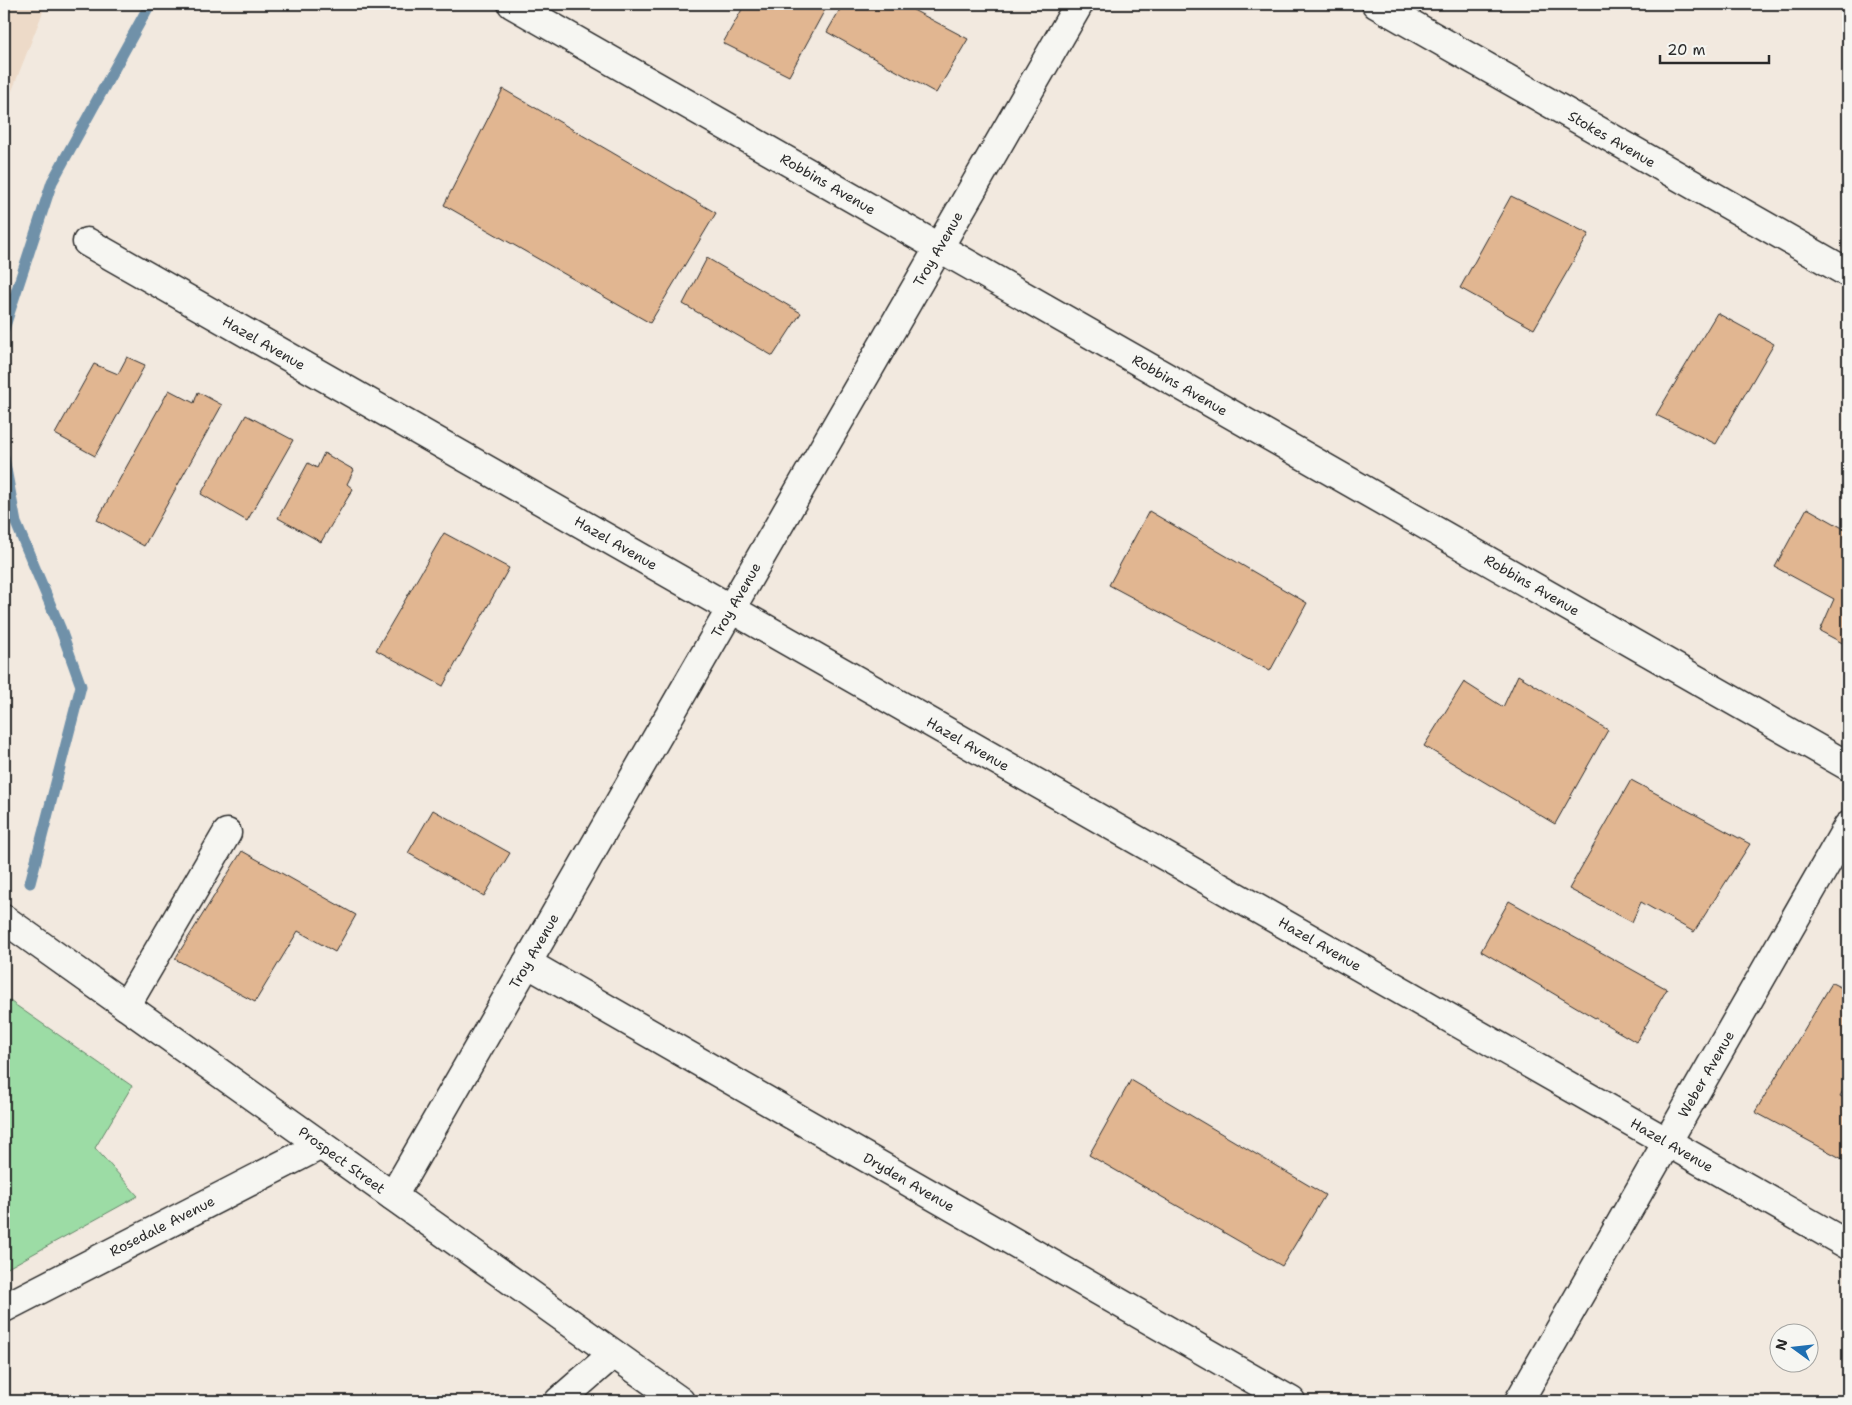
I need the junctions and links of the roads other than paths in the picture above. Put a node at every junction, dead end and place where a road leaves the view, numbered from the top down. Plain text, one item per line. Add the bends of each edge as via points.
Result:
1 (512, 4) edge
2 (1079, 4) edge
3 (1376, 4) edge
4 (87, 242) dead end
5 (939, 247) junction
6 (1848, 273) edge
7 (731, 609) junction
8 (1848, 766) edge
9 (1848, 826) edge
10 (227, 834) dead end
11 (4, 919) edge
12 (527, 964) junction
13 (126, 1006) junction
14 (1667, 1142) junction
15 (321, 1145) junction
16 (393, 1196) junction
17 (1848, 1245) edge
18 (4, 1308) edge
19 (614, 1354) junction
20 (559, 1401) edge
21 (680, 1401) edge
22 (1291, 1401) edge
23 (1518, 1401) edge

1 - 5 street, Robbins Avenue
2 - 5 street, Troy Avenue
3 - 6 street, Stokes Avenue
4 - 7 street, Hazel Avenue
5 - 7 street, Troy Avenue
5 - 8 street, Robbins Avenue
7 - 12 street, Troy Avenue
7 - 14 street, Hazel Avenue
9 - 14 street, Weber Avenue
10 - 13 street
11 - 13 street, Prospect Street
12 - 16 street, Troy Avenue
12 - 22 street, Dryden Avenue
13 - 15 street, Prospect Street
14 - 17 street, Hazel Avenue
14 - 23 street, Weber Avenue
15 - 16 street, Prospect Street
15 - 18 street, Rosedale Avenue
16 - 19 street, Prospect Street
19 - 20 street
19 - 21 street, Prospect Street

